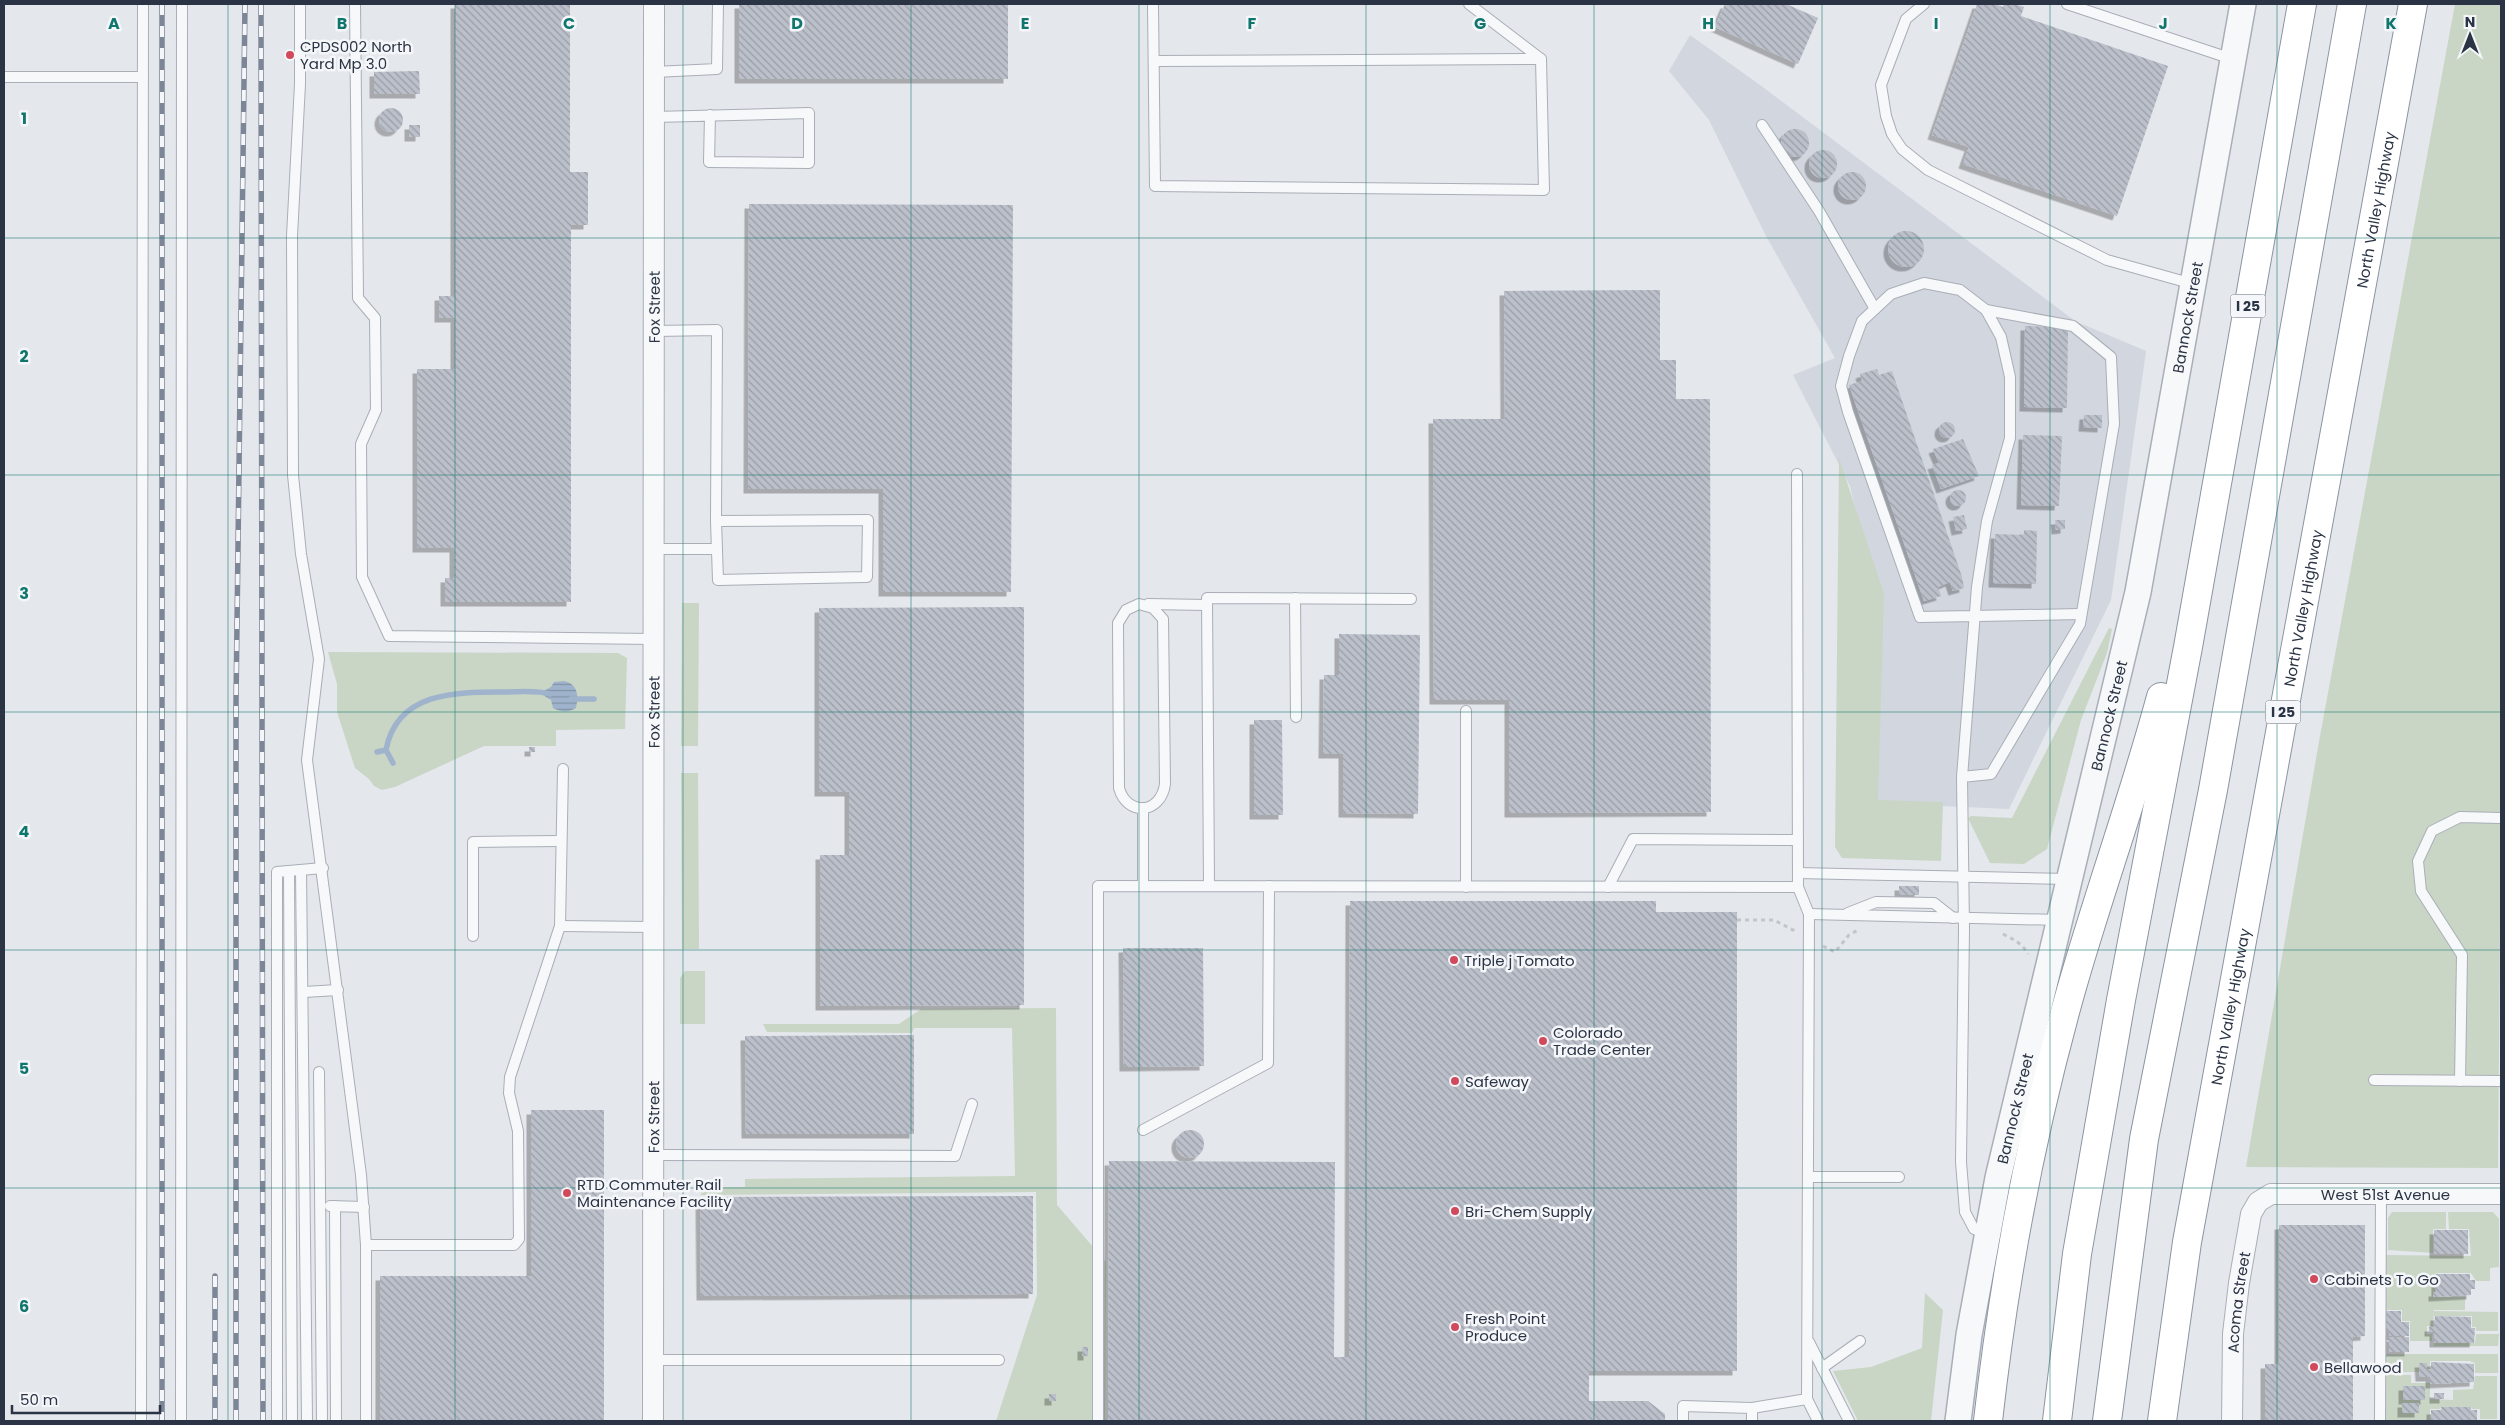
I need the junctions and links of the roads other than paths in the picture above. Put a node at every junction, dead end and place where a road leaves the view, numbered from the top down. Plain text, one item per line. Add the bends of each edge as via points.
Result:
1 (143, 4) edge
2 (182, 4) edge
3 (300, 4) edge
4 (355, 4) edge
5 (654, 4) edge
6 (718, 4) edge
7 (1153, 4) edge
8 (1469, 4) edge
9 (1924, 4) edge
10 (2067, 4) edge
11 (2243, 4) edge
12 (2302, 4) edge
13 (2352, 4) edge
14 (2413, 4) edge
15 (1541, 59) junction
16 (2233, 60) junction
17 (1154, 61) junction
18 (654, 72) junction
19 (4, 77) edge
20 (142, 77) junction
21 (710, 116) junction
22 (654, 117) junction
23 (1762, 125) dead end
24 (2193, 284) junction
25 (1875, 309) junction
26 (1986, 310) junction
27 (654, 331) junction
28 (1798, 474) dead end
29 (716, 521) junction
30 (2207, 535) junction
31 (654, 549) junction
32 (717, 549) junction
33 (1295, 598) junction
34 (1410, 599) dead end
35 (1139, 604) junction
36 (1207, 605) junction
37 (2081, 614) junction
38 (1974, 616) junction
39 (654, 639) junction
40 (1466, 711) dead end
41 (1296, 717) dead end
42 (563, 769) dead end
43 (1962, 777) junction
44 (1143, 808) junction
45 (2501, 818) edge
46 (1798, 840) junction
47 (562, 841) junction
48 (323, 868) junction
49 (302, 870) junction
50 (289, 871) junction
51 (1798, 873) junction
52 (1963, 877) junction
53 (2070, 879) junction
54 (1143, 886) junction
55 (1209, 886) junction
56 (1269, 886) junction
57 (1466, 887) junction
58 (1608, 887) junction
59 (1798, 887) junction
60 (1809, 914) junction
61 (1959, 918) junction
62 (2060, 920) junction
63 (560, 926) junction
64 (653, 927) junction
65 (473, 936) dead end
66 (338, 990) junction
67 (304, 992) junction
68 (319, 1072) dead end
69 (2374, 1080) dead end
70 (2460, 1081) junction
71 (2501, 1081) edge
72 (972, 1104) dead end
73 (1143, 1130) dead end
74 (653, 1155) junction
75 (1808, 1177) junction
76 (1899, 1177) dead end
77 (2271, 1194) joint
78 (2381, 1194) junction
79 (2501, 1194) edge
80 (276, 1206) junction
81 (291, 1206) junction
82 (305, 1206) junction
83 (320, 1206) junction
84 (335, 1206) junction
85 (364, 1207) junction
86 (1987, 1234) junction
87 (366, 1245) junction
88 (1807, 1339) junction
89 (1860, 1341) dead end
90 (653, 1360) junction
91 (999, 1360) dead end
92 (1822, 1368) junction
93 (1807, 1399) junction
94 (1752, 1408) junction
95 (141, 1421) edge
96 (181, 1421) edge
97 (277, 1421) edge
98 (292, 1421) edge
99 (307, 1421) edge
100 (322, 1421) edge
101 (336, 1421) edge
102 (366, 1421) edge
103 (653, 1421) edge
104 (1098, 1421) edge
105 (1683, 1421) edge
106 (1752, 1421) edge
107 (1818, 1421) edge
108 (1849, 1421) edge
109 (1958, 1421) edge
110 (1988, 1421) edge
111 (2057, 1421) edge
112 (2107, 1421) edge
113 (2162, 1421) edge
114 (2232, 1421) edge
115 (2380, 1421) edge

1 - 20 lane
2 - 96 lane
3 - 48 lane via 300,84 292,236 293,475 301,554 319,659 307,760
4 - 39 lane via 358,298 375,318 376,410 362,444 362,577 389,636
5 - 18 street, Fox Street
6 - 18 lane via 717,69
7 - 17 lane
8 - 15 lane
9 - 24 lane via 1906,19 1881,85 1886,116 1902,149 1928,170 2106,260
10 - 16 lane
11 - 16 street, Bannock Street
12 - 30 highway, I 25
13 - 112 highway via 2213,790 2144,1139
14 - 113 highway, North Valley Highway / I 25 via 2187,1242
15 - 17 lane
15 - 17 lane via 1544,190 1155,186
16 - 24 street, Bannock Street
18 - 22 street, Fox Street
19 - 20 lane
20 - 95 lane
21 - 21 lane via 809,113 809,163 708,162
21 - 22 lane
22 - 27 street, Fox Street
23 - 25 lane via 1819,211
24 - 53 street, Bannock Street via 2138,592
25 - 26 lane via 1891,294 1924,283 1960,290
25 - 38 lane via 1862,321 1841,386 1848,412 1920,617
26 - 37 lane via 2072,326 2111,357 2114,424
26 - 38 lane via 2001,337 2010,377 2010,438 1987,521
27 - 29 lane via 717,330
27 - 31 street, Fox Street
28 - 46 lane
29 - 32 lane
29 - 32 lane via 868,520 868,578 718,580
30 - 110 highway via 2151,737 2078,967 2058,1044 2008,1275
30 - 111 highway, I 25 via 2077,1254
31 - 32 lane
31 - 39 street, Fox Street
33 - 34 lane
33 - 36 lane via 1207,598
33 - 41 lane
35 - 36 lane
35 - 44 lane via 1126,610 1118,623 1119,788 1126,802
35 - 44 lane via 1153,608 1163,619 1165,784 1161,798
36 - 55 lane
37 - 38 lane
37 - 43 lane via 2080,624 1991,774
38 - 43 lane
39 - 64 street, Fox Street
40 - 57 lane
42 - 47 lane
43 - 52 lane
44 - 54 lane
45 - 70 lane via 2460,818 2432,831 2418,861 2421,891 2462,955
46 - 51 lane
46 - 58 lane via 1633,839
47 - 63 lane
47 - 65 lane via 472,842
48 - 49 lane
48 - 66 lane
49 - 50 lane
49 - 67 lane
50 - 80 lane via 277,872
50 - 81 lane
51 - 52 lane
51 - 59 lane
52 - 53 lane
52 - 61 lane
53 - 62 street, Bannock Street
54 - 55 lane
54 - 104 lane via 1098,886
55 - 56 lane
56 - 57 lane
56 - 73 lane via 1268,1063
57 - 58 lane
58 - 59 lane
59 - 60 lane
60 - 61 lane
60 - 75 lane
61 - 62 lane
61 - 86 lane via 1964,930 1961,1162 1966,1212 1974,1228
62 - 86 street, Bannock Street
63 - 64 lane
63 - 87 lane via 510,1077 508,1093 518,1131 519,1239 514,1245
64 - 74 street, Fox Street
66 - 67 lane
66 - 85 lane
67 - 82 lane
68 - 83 lane
69 - 70 lane
70 - 71 lane
72 - 74 lane via 955,1156
74 - 90 street, Fox Street
75 - 76 lane
75 - 88 lane
77 - 78 street, West 51st Avenue
77 - 114 street, Acoma Street via 2258,1202 2251,1214 2239,1283
78 - 79 street, West 51st Avenue
78 - 115 lane
80 - 81 lane
80 - 97 lane
81 - 82 lane
81 - 98 lane
82 - 83 lane
82 - 99 lane
83 - 84 lane
83 - 100 lane
84 - 85 lane
84 - 101 lane
85 - 87 lane
86 - 109 street, Bannock Street
87 - 102 lane
88 - 92 lane
88 - 93 lane
89 - 92 lane
90 - 91 lane
90 - 103 street, Fox Street
92 - 108 lane
93 - 94 lane
93 - 107 lane
94 - 105 lane via 1683,1406
94 - 106 lane

